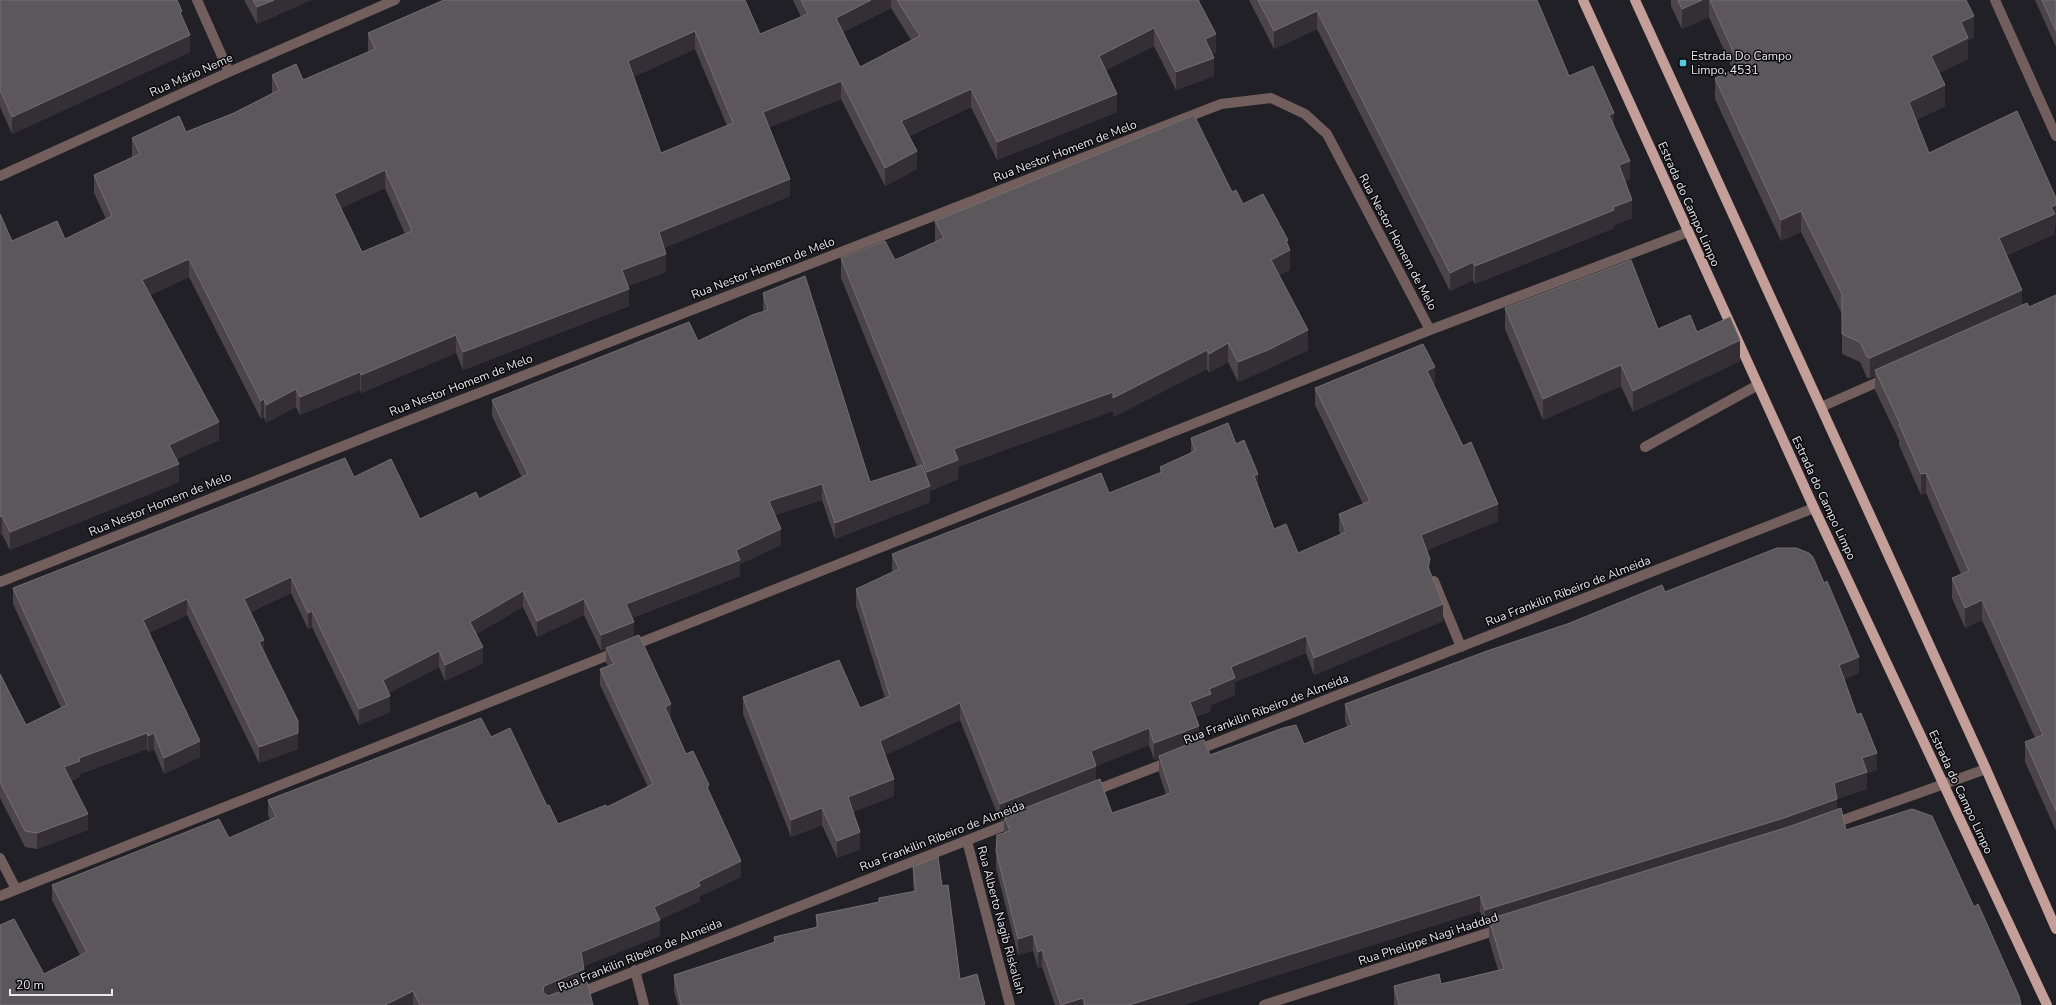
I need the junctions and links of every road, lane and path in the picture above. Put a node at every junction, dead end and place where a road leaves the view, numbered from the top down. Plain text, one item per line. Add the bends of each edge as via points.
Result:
1 (197, 0) edge
2 (395, 0) edge
3 (1583, 0) edge
4 (1635, 0) edge
5 (1995, 0) edge
6 (229, 72) junction
7 (2056, 136) edge
8 (0, 176) edge
9 (1688, 232) junction
10 (1430, 330) junction
11 (1899, 372) edge
12 (1758, 385) junction
13 (1821, 407) junction
14 (1645, 447) dead end
15 (1814, 508) junction
16 (1434, 581) edge
17 (0, 582) edge
18 (1461, 647) junction
19 (1986, 769) junction
20 (1943, 785) junction
21 (1085, 794) edge
22 (1026, 818) edge
23 (1825, 826) edge
24 (967, 841) junction
25 (0, 858) edge
26 (16, 889) junction
27 (0, 896) edge
28 (1513, 925) edge
29 (2056, 929) edge
30 (635, 970) junction
31 (571, 996) edge
32 (644, 1005) edge
33 (1010, 1005) edge
34 (1264, 1005) edge
35 (2047, 1005) edge

1 - 6 street
2 - 6 street, Rua Mário Neme
3 - 9 main road, Estrada do Campo Limpo
4 - 13 main road
5 - 7 street
6 - 8 street, Rua Mário Neme
9 - 10 street
9 - 12 main road, Estrada do Campo Limpo
10 - 17 street, Rua Nestor Homem de Melo via 1327,134 1305,114 1271,98 1221,104 398,424
10 - 26 street
11 - 13 street
12 - 14 street
12 - 15 main road, Estrada do Campo Limpo
13 - 19 main road
15 - 18 street, Rua Frankilin Ribeiro de Almeida
15 - 20 main road, Estrada do Campo Limpo
16 - 18 street
18 - 21 street, Rua Frankilin Ribeiro de Almeida
19 - 20 street
19 - 29 main road
20 - 23 street
20 - 35 main road, Estrada do Campo Limpo
22 - 24 street, Rua Frankilin Ribeiro de Almeida
24 - 30 street, Rua Frankilin Ribeiro de Almeida
24 - 33 street, Rua Alberto Nagib Riskallah
25 - 26 street
26 - 27 street
28 - 34 street, Rua Phelippe Nagi Haddad
30 - 31 street, Rua Frankilin Ribeiro de Almeida
30 - 32 street

